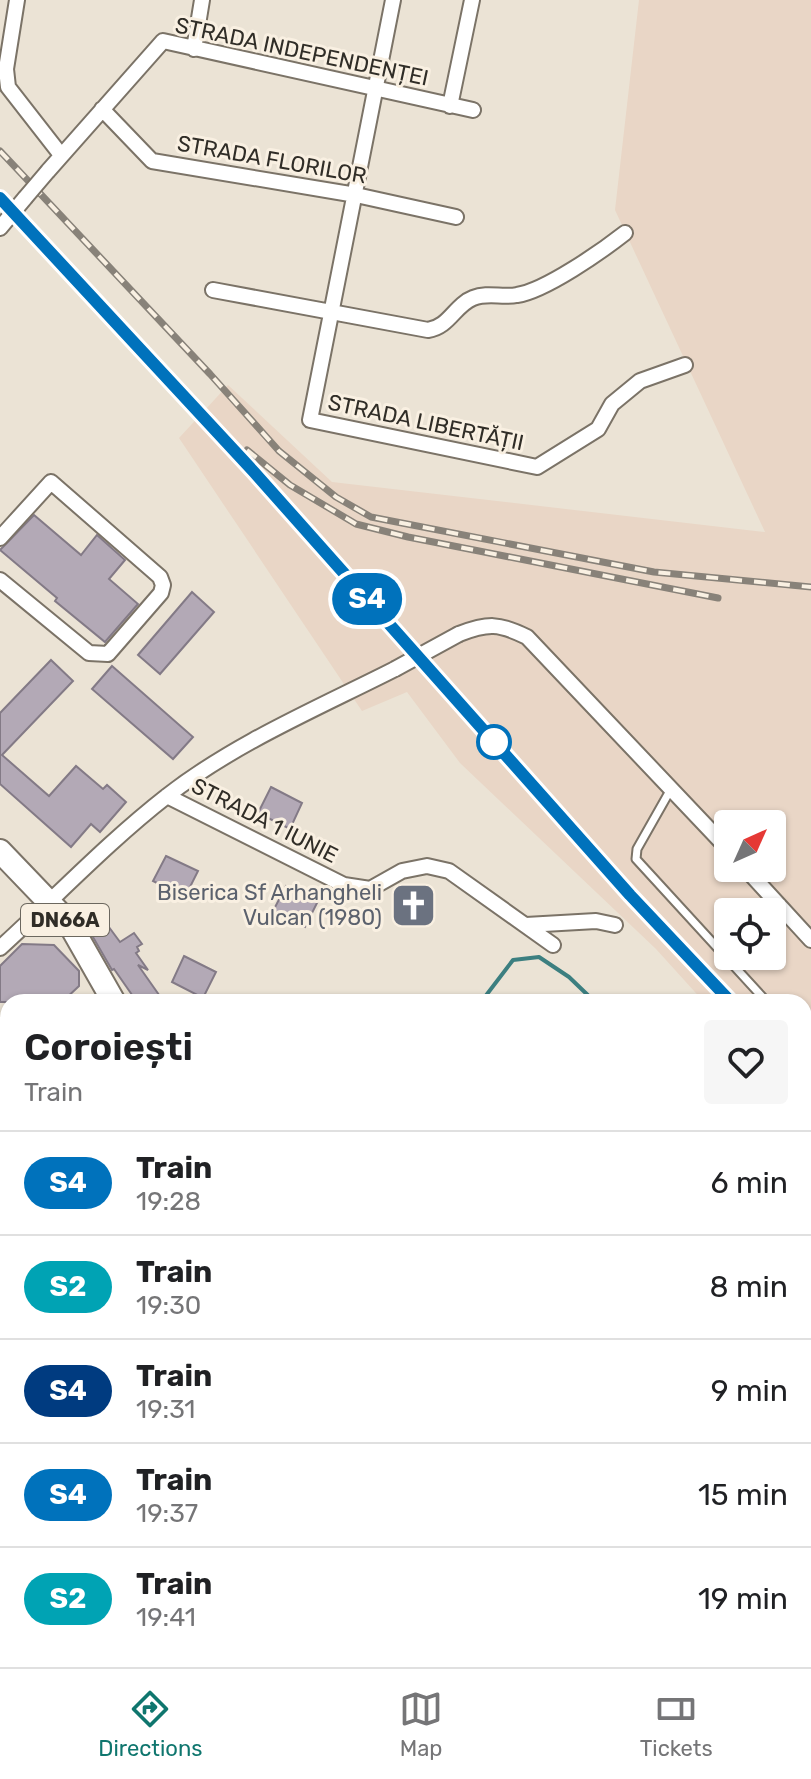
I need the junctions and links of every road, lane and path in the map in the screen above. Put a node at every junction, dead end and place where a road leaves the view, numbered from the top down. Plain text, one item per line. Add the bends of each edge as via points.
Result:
1 (17, 0) edge
2 (202, 0) edge
3 (393, 0) edge
4 (472, 0) edge
5 (194, 49) junction
6 (376, 88) junction
7 (450, 106) junction
8 (102, 109) junction
9 (473, 110) dead end
10 (61, 155) junction
11 (356, 195) junction
12 (456, 217) dead end
13 (0, 228) edge
14 (625, 233) dead end
15 (213, 290) dead end
16 (331, 311) junction
17 (685, 365) dead end
18 (0, 538) edge
19 (0, 580) edge
20 (672, 787) junction
21 (167, 796) junction
22 (714, 834) edge
23 (0, 851) edge
24 (758, 882) edge
25 (50, 902) junction
26 (526, 925) junction
27 (615, 925) dead end
28 (811, 940) edge
29 (553, 945) dead end
30 (0, 948) edge
31 (109, 994) edge
32 (760, 994) edge

1 - 10 street via 8,87
2 - 5 street
3 - 6 street, STRADA LIBERTĂȚII
4 - 7 street
5 - 6 street, STRADA INDEPENDENȚEI
5 - 8 street, STRADA INDEPENDENȚEI via 163,41
6 - 7 street, STRADA INDEPENDENȚEI
6 - 11 street, STRADA LIBERTĂȚII
7 - 9 street, STRADA INDEPENDENȚEI
8 - 10 street
8 - 11 street, STRADA FLORILOR via 152,161
10 - 13 street, bridge
11 - 12 street, STRADA FLORILOR
11 - 16 street, STRADA LIBERTĂȚII
14 - 16 street via 599,253 518,295 470,299 439,328
15 - 16 street
16 - 17 street, STRADA LIBERTĂȚII via 310,420 537,467 598,429 612,404 640,381
18 - 19 street via 51,482 163,585 108,654 89,653
20 - 21 street, bridge via 527,637 485,624 270,732
20 - 22 street
20 - 32 lane via 636,859
21 - 25 street
21 - 26 street, STRADA 1 IUNIE via 344,885 370,889 402,871 427,866 449,871
23 - 25 main road, DN66A
24 - 28 street
25 - 30 street
25 - 31 main road, DN66A via 73,930
26 - 27 street
26 - 29 street, STRADA 1 IUNIE

